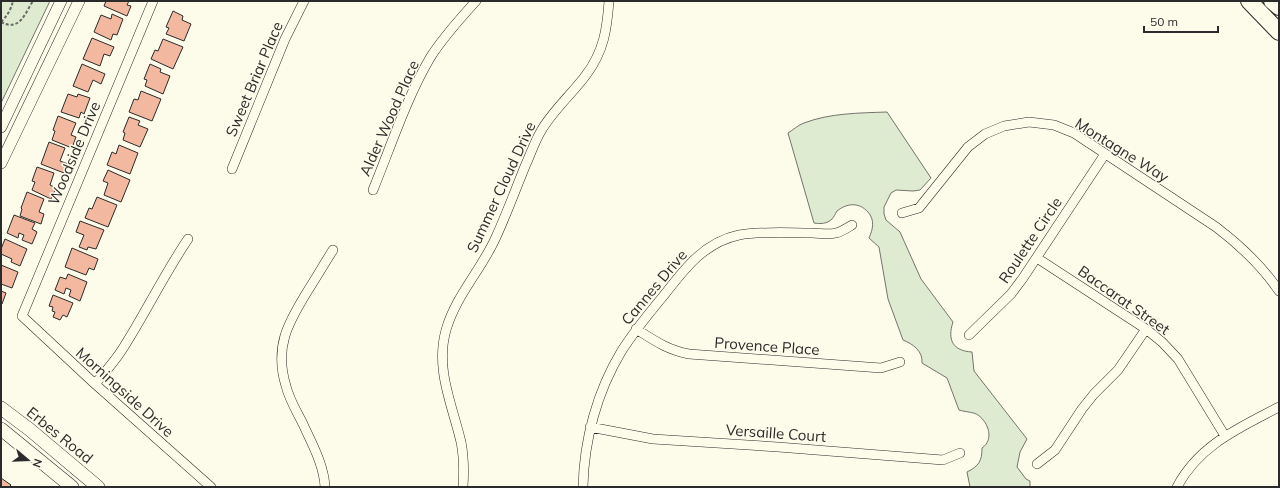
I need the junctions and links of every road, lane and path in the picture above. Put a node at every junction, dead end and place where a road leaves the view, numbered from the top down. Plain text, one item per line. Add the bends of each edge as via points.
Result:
1 (13, 1) edge
2 (33, 1) edge
3 (61, 1) edge
4 (79, 1) edge
5 (153, 1) edge
6 (304, 1) edge
7 (476, 1) edge
8 (609, 1) edge
9 (1249, 1) edge
10 (1272, 1) edge
11 (1279, 6) edge
12 (1, 22) edge
13 (1279, 32) edge
14 (1, 127) edge
15 (1105, 154) junction
16 (1, 163) edge
17 (232, 169) dead end
18 (373, 190) dead end
19 (902, 213) dead end
20 (852, 225) dead end
21 (188, 239) dead end
22 (333, 250) dead end
23 (1037, 258) junction
24 (1279, 291) edge
25 (22, 316) joint
26 (636, 329) junction
27 (1146, 329) junction
28 (969, 335) dead end
29 (900, 362) dead end
30 (94, 384) junction
31 (1279, 407) edge
32 (1, 408) edge
33 (590, 427) junction
34 (1, 429) edge
35 (1225, 436) junction
36 (960, 453) dead end
37 (1037, 464) dead end
38 (72, 487) edge
39 (98, 487) edge
40 (211, 487) edge
41 (325, 487) edge
42 (464, 487) edge
43 (583, 487) edge
44 (1177, 487) edge

1 - 12 path via 12,8
2 - 12 path via 21,21 12,25
3 - 14 street
4 - 16 street
5 - 25 street, Woodside Drive
6 - 17 street, Sweet Briar Place via 285,39
7 - 18 street, Alder Wood Place via 454,25 431,58 411,95
8 - 42 street, Summer Cloud Drive via 608,26 598,56 541,131 496,238 456,305 445,332 443,375 461,443
9 - 13 highway
10 - 11 highway
15 - 19 street, Montagne Way via 1074,133 1054,125 1029,122 1004,126 985,134 968,147 919,208
15 - 23 street, Roulette Circle
15 - 24 street, Montagne Way via 1236,242 1257,262
20 - 26 street, Cannes Drive via 836,234 759,233 738,235 718,243 702,252 689,264
21 - 30 street via 125,346
22 - 41 street via 291,318 282,350 282,371 286,387 318,455
23 - 27 street, Baccarat Street
23 - 28 street, Roulette Circle via 1011,294
25 - 30 street, Morningside Drive
26 - 29 street, Provence Place via 662,346 689,354 880,368
26 - 33 street, Cannes Drive via 609,374
27 - 35 street, Baccarat Street via 1178,360
27 - 37 street via 1118,370 1082,409 1055,450
30 - 40 street, Morningside Drive
31 - 35 street
32 - 39 main road, Erbes Road via 29,428
33 - 36 street, Versaille Court via 653,439 778,446 943,460
33 - 43 street, Cannes Drive
34 - 38 main road
35 - 44 street via 1208,448 1191,466

